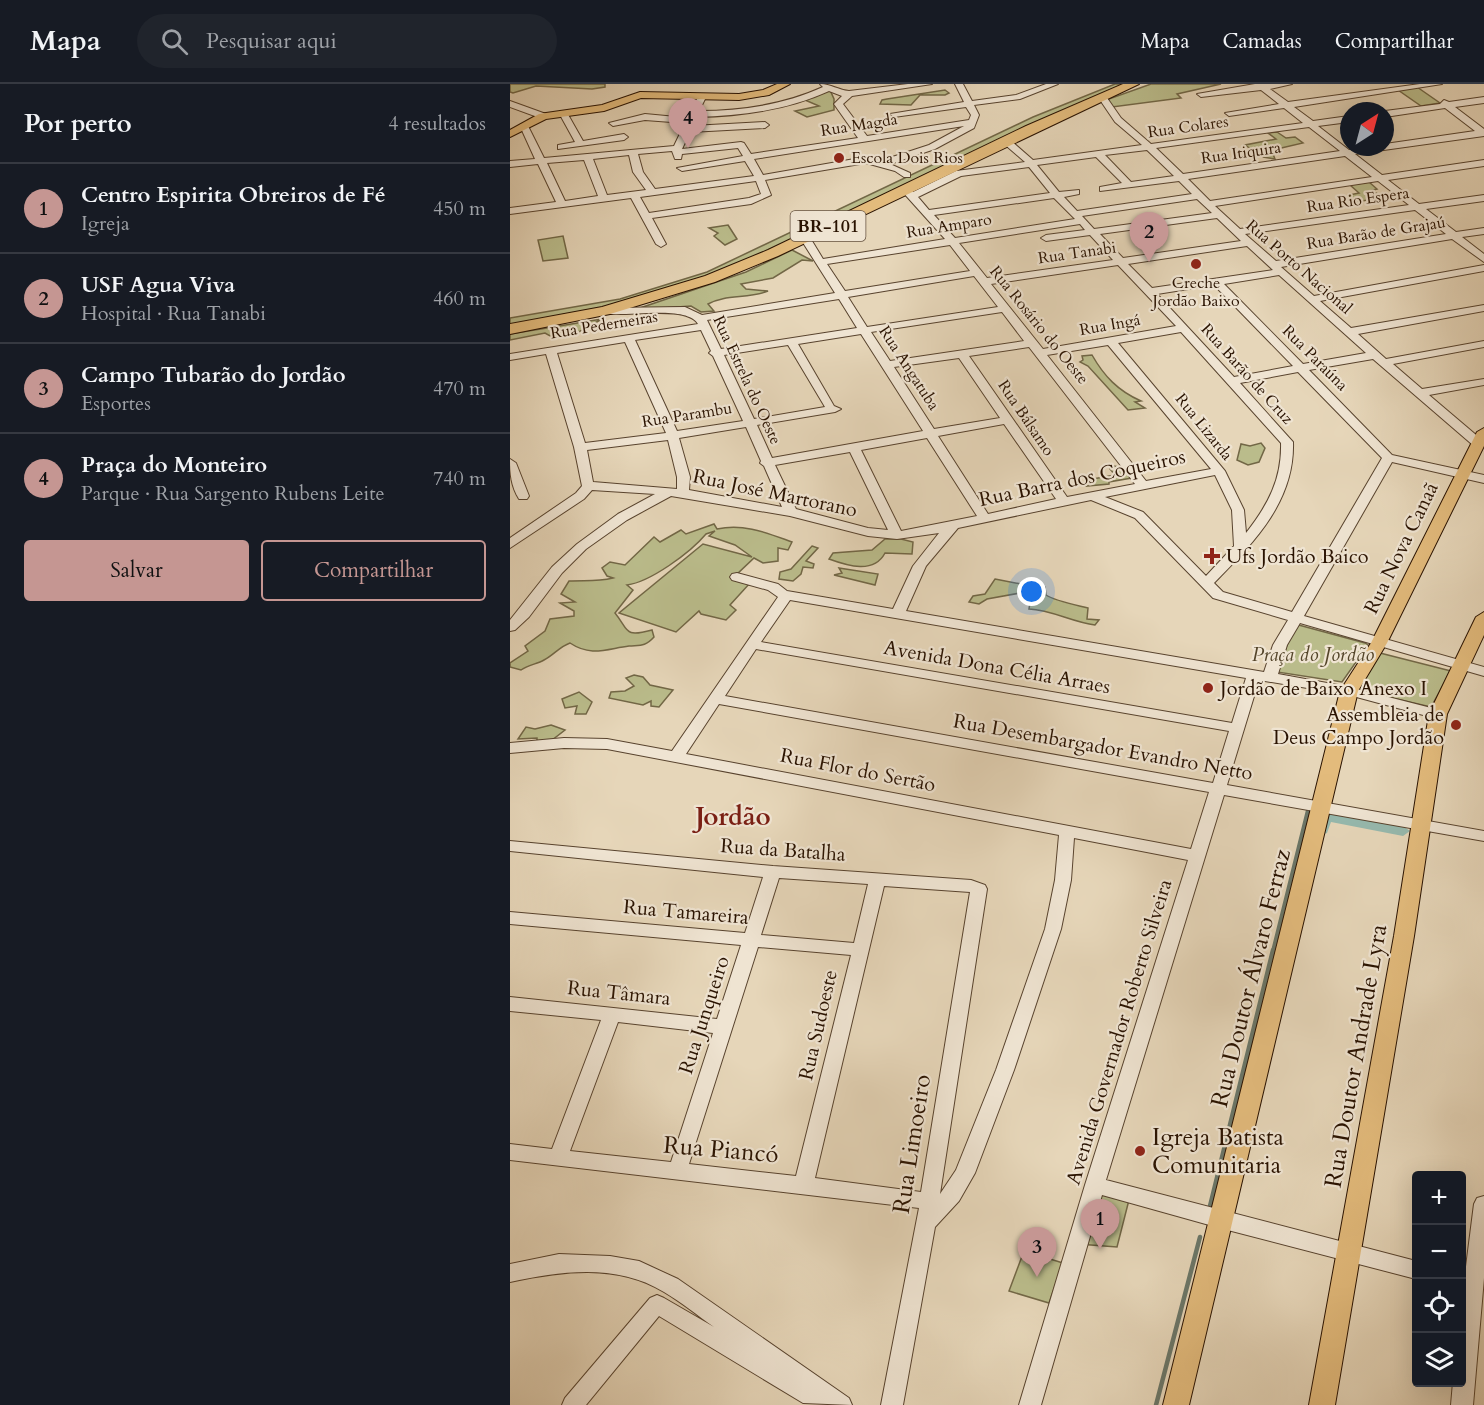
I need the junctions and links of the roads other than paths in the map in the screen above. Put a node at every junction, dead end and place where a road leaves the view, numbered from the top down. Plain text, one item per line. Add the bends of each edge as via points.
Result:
1 (785, 84) edge
2 (928, 84) edge
3 (959, 84) edge
4 (1054, 84) edge
5 (1133, 84) edge
6 (1288, 84) edge
7 (1438, 84) edge
8 (1416, 85) edge
9 (826, 86) edge
10 (1261, 86) edge
11 (1428, 93) dead end
12 (1201, 94) dead end
13 (1104, 96) edge
14 (702, 97) junction
15 (843, 97) junction
16 (1437, 99) dead end
17 (1484, 100) edge
18 (510, 104) edge
19 (970, 104) junction
20 (1285, 105) junction
21 (1447, 106) junction
22 (604, 108) junction
23 (563, 113) junction
24 (1229, 113) dead end
25 (1394, 113) edge
26 (894, 114) dead end
27 (543, 116) junction
28 (1340, 120) edge
29 (691, 122) junction
30 (974, 122) junction
31 (613, 123) junction
32 (1310, 124) junction
33 (765, 125) dead end
34 (524, 126) junction
35 (1484, 132) edge
36 (510, 134) edge
37 (864, 139) junction
38 (1006, 141) junction
39 (580, 143) junction
40 (1394, 146) edge
41 (561, 147) dead end
42 (1151, 147) junction
43 (1340, 147) edge
44 (677, 150) junction
45 (633, 152) junction
46 (1340, 153) edge
47 (1099, 154) junction
48 (1352, 156) edge
49 (588, 157) junction
50 (750, 159) junction
51 (542, 161) junction
52 (880, 163) junction
53 (1484, 163) edge
54 (510, 164) edge
55 (1031, 164) junction
56 (682, 168) junction
57 (941, 172) junction
58 (959, 174) junction
59 (1180, 177) junction
60 (760, 178) junction
61 (1382, 178) junction
62 (1129, 185) junction
63 (693, 186) junction
64 (908, 187) junction
65 (1103, 189) dead end
66 (652, 192) junction
67 (1076, 192) dead end
68 (634, 195) junction
69 (1057, 195) junction
70 (1198, 196) junction
71 (1484, 198) edge
72 (604, 199) junction
73 (562, 204) junction
74 (1207, 204) junction
75 (1419, 207) junction
76 (510, 211) edge
77 (926, 213) junction
78 (1217, 214) junction
79 (646, 216) junction
80 (1079, 217) junction
81 (1092, 230) junction
82 (1484, 231) edge
83 (1236, 232) junction
84 (1453, 236) junction
85 (805, 237) junction
86 (1046, 238) dead end
87 (951, 241) junction
88 (1247, 243) junction
89 (661, 244) dead end
90 (1484, 259) edge
91 (821, 262) junction
92 (1120, 262) junction
93 (1276, 268) junction
94 (1484, 268) edge
95 (976, 273) junction
96 (984, 282) junction
97 (1217, 282) junction
98 (1149, 292) junction
99 (843, 293) junction
100 (1312, 299) junction
101 (1484, 308) edge
102 (1004, 309) junction
103 (605, 311) junction
104 (510, 316) edge
105 (702, 322) junction
106 (1184, 328) junction
107 (510, 329) edge
108 (864, 330) junction
109 (1350, 332) junction
110 (629, 338) junction
111 (792, 342) junction
112 (1112, 342) junction
113 (1033, 343) junction
114 (1484, 344) edge
115 (551, 351) junction
116 (715, 353) junction
117 (1041, 353) junction
118 (962, 354) junction
119 (510, 357) edge
120 (1378, 359) junction
121 (888, 364) junction
122 (1300, 368) junction
123 (1230, 381) junction
124 (1484, 382) edge
125 (1420, 393) junction
126 (1006, 420) junction
127 (748, 423) junction
128 (932, 434) junction
129 (671, 436) junction
130 (1481, 438) edge
131 (580, 447) junction
132 (854, 448) junction
133 (1388, 458) junction
134 (510, 463) edge
135 (766, 463) junction
136 (1219, 471) junction
137 (1463, 474) junction
138 (1484, 478) edge
139 (1142, 484) junction
140 (588, 486) junction
141 (1121, 489) junction
142 (676, 492) junction
143 (1089, 495) junction
144 (523, 496) dead end
145 (783, 496) junction
146 (1063, 501) junction
147 (740, 503) junction
148 (791, 512) junction
149 (1139, 515) junction
150 (985, 518) junction
151 (953, 526) junction
152 (897, 535) junction
153 (510, 544) edge
154 (1241, 547) junction
155 (736, 577) dead end
156 (1206, 584) junction
157 (785, 595) junction
158 (898, 614) junction
159 (1484, 617) edge
160 (1294, 619) junction
161 (510, 627) edge
162 (751, 644) junction
163 (1379, 644) junction
164 (1461, 666) junction
165 (1484, 672) edge
166 (1254, 674) junction
167 (1270, 677) junction
168 (1349, 691) junction
169 (714, 699) junction
170 (1438, 714) junction
171 (1236, 728) junction
172 (510, 748) edge
173 (676, 757) junction
174 (1217, 789) junction
175 (1319, 808) junction
176 (1422, 826) junction
177 (1067, 831) junction
178 (1484, 836) edge
179 (510, 846) edge
180 (1197, 856) junction
181 (773, 872) junction
182 (878, 878) junction
183 (980, 891) joint
184 (510, 918) edge
185 (753, 939) junction
186 (859, 950) junction
187 (510, 1004) edge
188 (612, 1015) junction
189 (724, 1027) junction
190 (510, 1152) edge
191 (558, 1158) junction
192 (677, 1172) junction
193 (804, 1183) junction
194 (1095, 1185) junction
195 (928, 1201) junction
196 (1484, 1204) edge
197 (1220, 1220) junction
198 (926, 1224) junction
199 (1349, 1253) junction
200 (1412, 1269) edge
201 (510, 1273) edge
202 (1467, 1283) edge
203 (821, 1391) junction
204 (573, 1405) edge
205 (841, 1405) edge
206 (892, 1405) edge
207 (1030, 1405) edge
208 (1176, 1405) edge
209 (1322, 1405) edge
210 (1462, 1405) edge

1 - 14 main road via 754,95
2 - 15 street
3 - 19 street
4 - 19 street via 1027,95
5 - 13 highway, BR-101
6 - 10 street
7 - 8 street
8 - 11 street
8 - 20 street
9 - 15 street
9 - 29 street via 809,98 778,108
10 - 12 street
10 - 20 street
13 - 38 highway, BR-101
13 - 42 street, Rua Porto Nacional
13 - 64 highway, BR-101
14 - 22 main road via 649,93
14 - 29 street
15 - 37 street
16 - 21 street
17 - 21 street
18 - 27 street
19 - 26 street
19 - 30 street
20 - 24 street
20 - 32 street
21 - 25 street
21 - 35 street
22 - 23 main road
22 - 31 street
23 - 27 main road
23 - 39 street
27 - 34 main road
28 - 32 street, Rua Colares
29 - 31 street via 645,117
29 - 33 street
29 - 44 street
30 - 37 street, Rua Magda
30 - 52 street via 932,147
31 - 39 street via 624,137
32 - 42 street, Rua Colares
32 - 43 street
34 - 36 main road
34 - 51 street
35 - 40 street, Rua Itiquira
37 - 50 street, Rua Magda
38 - 55 street, Rua Barão de Cruz
38 - 57 highway, BR-101
39 - 41 street
42 - 47 street, Rua Colares
42 - 59 street, Rua Porto Nacional
44 - 45 street
44 - 50 street via 741,145
44 - 56 street
45 - 49 street
45 - 66 street via 638,172
46 - 59 street, Rua Itiquira
47 - 55 street, Rua Colares
47 - 62 street
48 - 61 street
49 - 51 street
49 - 72 street
50 - 56 street, Rua Magda
50 - 60 street
51 - 54 street
51 - 73 street
52 - 60 street via 866,160
52 - 64 street
53 - 61 street
55 - 58 street, Rua Colares
55 - 69 street, Rua Barão de Cruz
56 - 63 street
57 - 58 street
57 - 64 highway, BR-101
58 - 64 street
59 - 62 street, Rua Itiquira
59 - 70 street, Rua Porto Nacional
60 - 63 street
60 - 79 street via 766,195 763,198
61 - 74 street
61 - 75 street
62 - 65 street, Rua Itiquira
63 - 66 street
64 - 77 street, Rua Rosário do Oeste
64 - 85 highway, BR-101
64 - 104 highway, BR-101 via 698,270 594,301
66 - 68 street
67 - 69 street
68 - 72 street
68 - 79 street
69 - 77 street
69 - 80 street, Rua Barão de Cruz
70 - 74 street, Rua Porto Nacional
70 - 80 street, Rua Amparo
71 - 75 street, Rua Rio Espera
72 - 73 street
73 - 76 street
74 - 78 street, Rua Porto Nacional
75 - 83 street, Rua Rio Espera
75 - 84 street
77 - 87 street, Rua Rosário do Oeste
78 - 81 street
78 - 83 street, Rua Porto Nacional
79 - 89 street
80 - 81 street, Rua Barão de Cruz
80 - 87 street, Rua Amparo
81 - 86 street
81 - 92 street, Rua Barão de Cruz
82 - 84 street, Rua Barão de Grajaú
83 - 88 street, Rua Porto Nacional
84 - 90 street
84 - 93 street, Rua Barão de Grajaú
85 - 91 street, Rua Angatuba
85 - 103 highway, BR-101 via 710,279
87 - 91 street, Rua Amparo
87 - 95 street, Rua Rosário do Oeste
88 - 92 street, Rua Tanabi
88 - 93 street, Rua Porto Nacional
91 - 99 street, Rua Angatuba
92 - 96 street, Rua Tanabi
92 - 98 street, Rua Barão de Cruz
93 - 97 street, Rua Barão de Grajaú
93 - 100 street, Rua Porto Nacional
94 - 100 street
95 - 96 street, Rua Rosário do Oeste
95 - 99 street, Rua Pederneiras
96 - 102 street, Rua Rosário do Oeste
97 - 98 street
97 - 122 street, Rua Paraúna
98 - 106 street, Rua Barão de Cruz
99 - 105 street, Rua Pederneiras
99 - 108 street, Rua Angatuba
100 - 109 street, Rua Porto Nacional
101 - 109 street
102 - 108 street
102 - 113 street, Rua Rosário do Oeste
103 - 105 street, Rua Estrela do Oeste via 685,310
103 - 107 highway, BR-101
105 - 110 street, Rua Pederneiras
105 - 116 street, Rua Estrela do Oeste
106 - 112 street, Rua Ingá
106 - 123 street, Rua Barão de Cruz
108 - 111 street
108 - 121 street, Rua Angatuba
109 - 120 street, Rua Porto Nacional
110 - 115 street, Rua Pederneiras
110 - 129 street
111 - 116 street
111 - 127 street, Rua Parambu via 832,407
112 - 117 street, Rua Ingá
112 - 136 street, Rua Lizarda
113 - 117 street, Rua Rosário do Oeste
113 - 118 street
114 - 120 street
115 - 119 street, Rua Pederneiras
115 - 131 street
116 - 127 street, Rua Estrela do Oeste
117 - 139 street, Rua Rosário do Oeste
118 - 121 street
118 - 126 street, Rua Bálsamo
120 - 122 street
120 - 125 street, Rua Porto Nacional
121 - 128 street, Rua Angatuba
122 - 123 street
122 - 133 street, Rua Paraúna
123 - 154 street, Rua Barão de Cruz via 1287,442 1281,488
124 - 125 street
125 - 130 street, Rua Porto Nacional
126 - 128 street
126 - 146 street, Rua Bálsamo
127 - 129 street, Rua Parambu
127 - 135 street, Rua Estrela do Oeste
128 - 132 street
128 - 150 street, Rua Angatuba
129 - 131 street, Rua Parambu
129 - 142 street via 685,473
130 - 137 main road, Rua Nova Canaã
131 - 140 street
132 - 135 street
132 - 152 street
133 - 137 street
133 - 160 street
134 - 144 street
135 - 145 street, Rua Estrela do Oeste
136 - 139 street, Rua Barra dos Coqueiros
136 - 154 street, Rua Lizarda via 1238,510
137 - 138 street
137 - 163 main road, Rua Nova Canaã
139 - 141 street, Rua Barra dos Coqueiros
140 - 142 street, Rua José Martorano
140 - 153 street via 580,496
141 - 143 street, Rua Barra dos Coqueiros
141 - 149 street
142 - 147 street, Rua José Martorano
142 - 161 street via 598,532 558,570 540,590 528,612
143 - 146 street, Rua Barra dos Coqueiros
143 - 149 street
145 - 147 street
145 - 148 street, Rua Estrela do Oeste
146 - 150 street, Rua Barra dos Coqueiros
147 - 148 street, Rua José Martorano
148 - 152 street, Rua José Martorano via 868,532
149 - 156 street
150 - 151 street, Rua Barra dos Coqueiros
151 - 152 street, Rua José Martorano
151 - 158 street via 917,568
154 - 156 street
155 - 157 street via 773,587
156 - 160 street via 1228,599
157 - 158 street
157 - 162 street
158 - 166 street
159 - 164 main road, Rua Doutor Andrade Lyra
160 - 163 street
160 - 167 street
162 - 169 street
162 - 171 street, Avenida Dona Célia Arraes
163 - 164 street
163 - 168 main road, Rua Nova Canaã
164 - 165 street
164 - 170 main road, Rua Doutor Andrade Lyra
166 - 167 street
166 - 171 street, Avenida Governador Roberto Silveira
167 - 168 street
168 - 170 street
168 - 175 main road, Rua Nova Canaã
169 - 173 street
169 - 174 street, Rua Desembargador Evandro Netto
170 - 176 main road, Rua Doutor Andrade Lyra
171 - 174 street, Avenida Governador Roberto Silveira
172 - 173 street, Rua Flor do Sertão via 583,742
173 - 177 street, Rua Flor do Sertão
174 - 175 street, Rua Desembargador Evandro Netto
174 - 180 street, Avenida Governador Roberto Silveira
175 - 176 street, Rua Desembargador Evandro Netto
175 - 197 main road, Rua Doutor Álvaro Ferraz
176 - 178 street, Rua Desembargador Evandro Netto
176 - 199 main road, Rua Doutor Andrade Lyra
177 - 180 street, Rua Flor do Sertão
177 - 198 street via 1053,930 1005,1070 965,1173
179 - 181 street, Rua da Batalha
180 - 194 street, Avenida Governador Roberto Silveira
181 - 182 street, Rua da Batalha
181 - 185 street, Rua Junqueiro
182 - 183 street, Rua da Batalha via 971,886
182 - 186 street, Rua Sudoeste
183 - 195 street, Rua Limoeiro
184 - 185 street, Rua Tamareira
185 - 186 street, Rua Tamareira
185 - 189 street, Rua Junqueiro
186 - 193 street, Rua Sudoeste
187 - 188 street, Rua Tâmara
188 - 189 street, Rua Tâmara
188 - 191 street
189 - 192 street, Rua Junqueiro
190 - 191 street, Rua Piancó
191 - 192 street, Rua Piancó
192 - 193 street, Rua Piancó
193 - 195 street, Rua Piancó
194 - 197 street
194 - 207 street, Avenida Governador Roberto Silveira
195 - 198 street, Rua Limoeiro
196 - 202 street
197 - 199 street
197 - 208 main road, Rua Doutor Álvaro Ferraz
198 - 206 street, Rua Limoeiro
199 - 200 street
199 - 209 main road, Rua Doutor Andrade Lyra
201 - 203 street via 559,1263 639,1270 671,1285
202 - 210 street
203 - 204 street via 811,1396 657,1304
203 - 205 street

